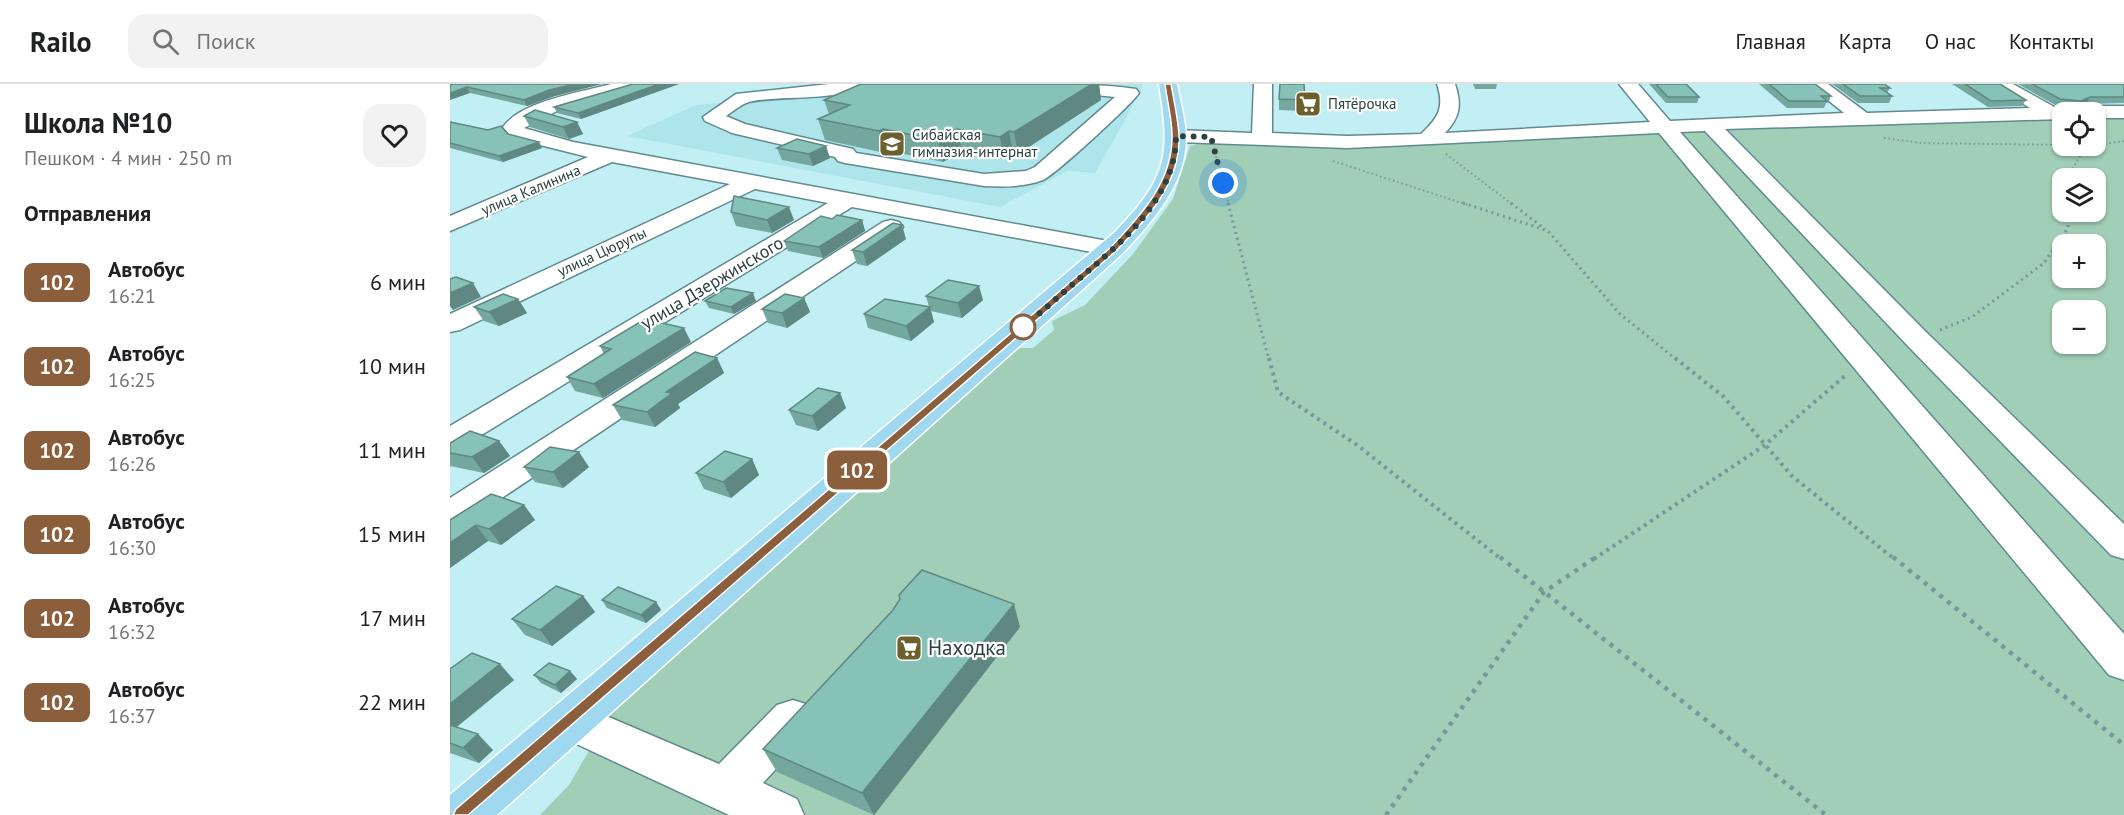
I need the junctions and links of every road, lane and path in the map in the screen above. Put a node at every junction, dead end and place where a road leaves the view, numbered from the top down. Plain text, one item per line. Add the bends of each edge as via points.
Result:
1 (624, 84) edge
2 (1038, 84) edge
3 (1168, 84) edge
4 (1263, 84) edge
5 (1446, 84) edge
6 (1628, 84) edge
7 (1817, 84) edge
8 (2000, 84) edge
9 (847, 86) edge
10 (2052, 110) edge
11 (2106, 112) edge
12 (2124, 112) edge
13 (2052, 113) edge
14 (1863, 119) junction
15 (1709, 124) junction
16 (1662, 126) junction
17 (1176, 136) junction
18 (1876, 136) dead end
19 (1211, 137) junction
20 (1262, 138) junction
21 (1426, 140) junction
22 (2124, 141) edge
23 (2106, 144) edge
24 (2052, 145) edge
25 (611, 155) junction
26 (1331, 160) dead end
27 (754, 181) junction
28 (850, 200) junction
29 (913, 213) junction
30 (2068, 222) edge
31 (450, 224) edge
32 (1548, 231) junction
33 (1113, 249) junction
34 (450, 324) edge
35 (1917, 339) junction
36 (1864, 360) junction
37 (450, 440) edge
38 (1765, 445) junction
39 (450, 515) edge
40 (2124, 546) edge
41 (1544, 591) junction
42 (2124, 663) edge
43 (822, 688) edge
44 (571, 720) junction
45 (2124, 745) edge
46 (726, 790) junction
47 (462, 815) edge
48 (780, 815) edge
49 (1386, 815) edge
50 (1826, 815) edge

1 - 25 street via 528,116 513,127 519,134
2 - 9 street via 1130,93 1043,172 1003,180 845,157 846,153 739,129 712,117 742,98
3 - 17 main road
4 - 20 street
5 - 21 street via 1451,114
6 - 16 street
7 - 14 street
8 - 10 street
11 - 12 street
13 - 14 street
14 - 15 street
15 - 16 street
15 - 35 street
16 - 21 street
16 - 36 street
17 - 19 street
17 - 33 main road via 1170,170 1159,196
18 - 24 path via 1921,143
19 - 20 street
19 - 41 path via 1278,392 1357,445
20 - 21 street
21 - 32 path
22 - 23 path
25 - 27 street
25 - 31 street, улица Калинина
26 - 32 path
27 - 28 street
27 - 34 street, улица Цюрупы
28 - 29 street
28 - 37 street, улица Дзержинского
29 - 33 street
29 - 39 street
30 - 35 path via 2044,263 1972,317
32 - 38 path via 1620,314 1724,397
33 - 44 main road
35 - 40 street
36 - 38 path
36 - 42 street
38 - 41 path
38 - 45 path via 1792,476
41 - 49 path
41 - 50 path
43 - 46 street
44 - 46 street
44 - 47 main road
46 - 48 street

